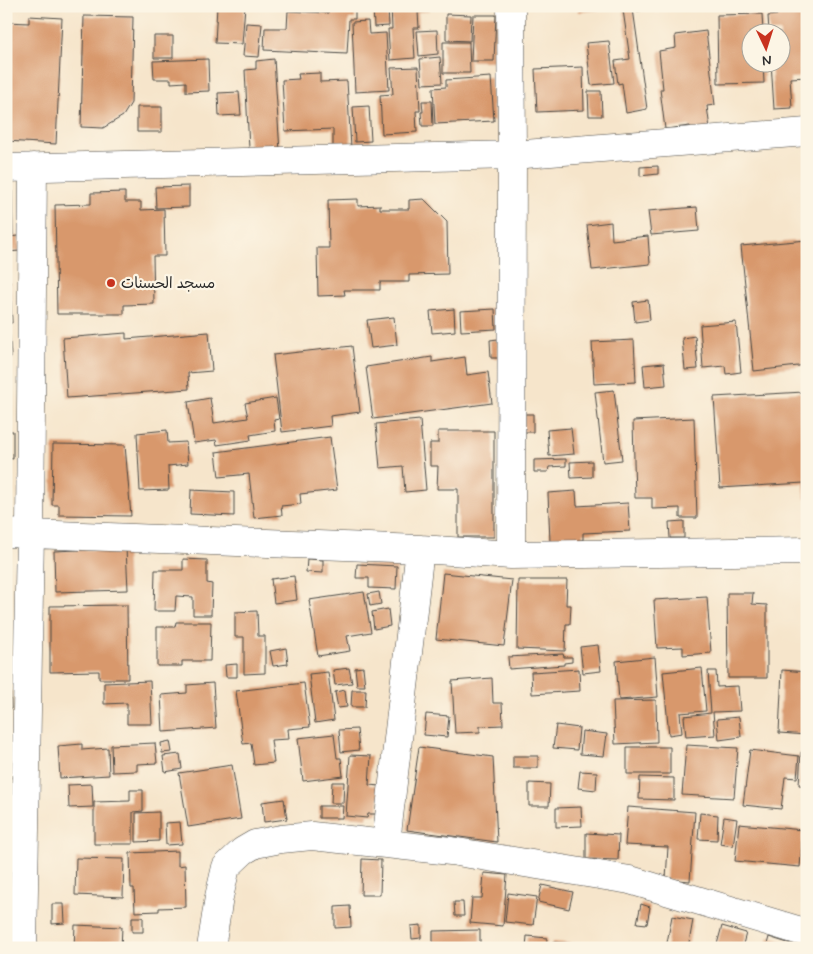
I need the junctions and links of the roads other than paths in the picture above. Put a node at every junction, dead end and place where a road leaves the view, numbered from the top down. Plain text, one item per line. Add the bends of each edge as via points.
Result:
1 (511, 6) edge
2 (807, 132) edge
3 (512, 155) junction
4 (6, 168) edge
5 (33, 168) junction
6 (18, 533) edge
7 (420, 549) junction
8 (807, 550) edge
9 (511, 555) junction
10 (386, 843) junction
11 (807, 934) edge
12 (23, 948) edge
13 (211, 948) edge

1 - 3 street
2 - 3 street
3 - 5 street
3 - 9 street
4 - 5 street
5 - 6 street
6 - 7 street
6 - 12 street
7 - 9 street
7 - 10 street
8 - 9 street
10 - 11 street via 630,880
10 - 13 street via 312,836 255,844 226,867

